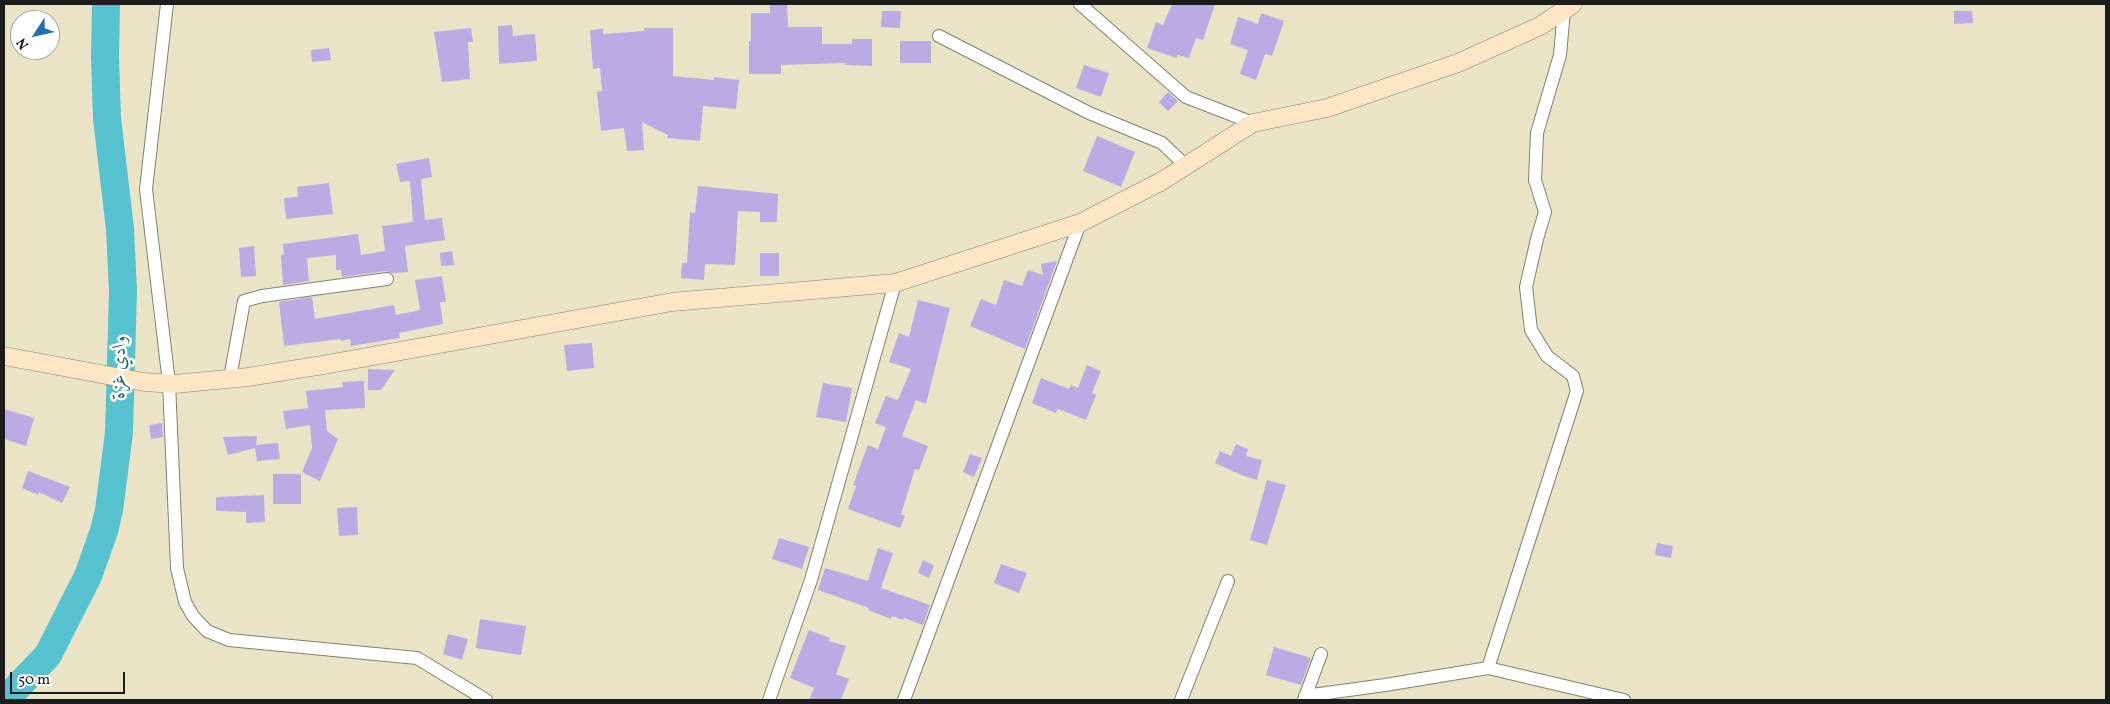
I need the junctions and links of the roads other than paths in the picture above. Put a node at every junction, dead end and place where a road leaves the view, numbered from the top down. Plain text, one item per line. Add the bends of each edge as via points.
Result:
1 (167, 4) edge
2 (1080, 4) edge
3 (1568, 7) edge
4 (939, 36) dead end
5 (1253, 123) junction
6 (1186, 166) junction
7 (1080, 223) junction
8 (387, 279) dead end
9 (895, 283) junction
10 (4, 356) edge
11 (230, 378) junction
12 (169, 383) junction
13 (1228, 581) dead end
14 (1321, 654) dead end
15 (1488, 668) junction
16 (1304, 698) edge
17 (481, 699) edge
18 (769, 700) edge
19 (904, 700) edge
20 (1181, 700) edge
21 (1624, 700) edge

1 - 12 street via 146,188
2 - 5 street via 1186,97
3 - 5 street via 1540,26 1458,63 1327,108
3 - 15 street via 1560,55 1537,133 1535,180 1545,212 1526,287 1531,330 1547,356 1572,376 1577,391
4 - 6 street via 1089,113 1162,143
5 - 6 street
6 - 7 street
7 - 9 street
7 - 19 street
8 - 11 street via 244,301
9 - 11 street via 672,302 323,365
9 - 18 street via 811,580
10 - 12 street via 144,382
11 - 12 street
12 - 17 street via 177,568 185,602 200,625 229,640 417,658
13 - 20 street
14 - 16 street
15 - 16 street
15 - 21 street

